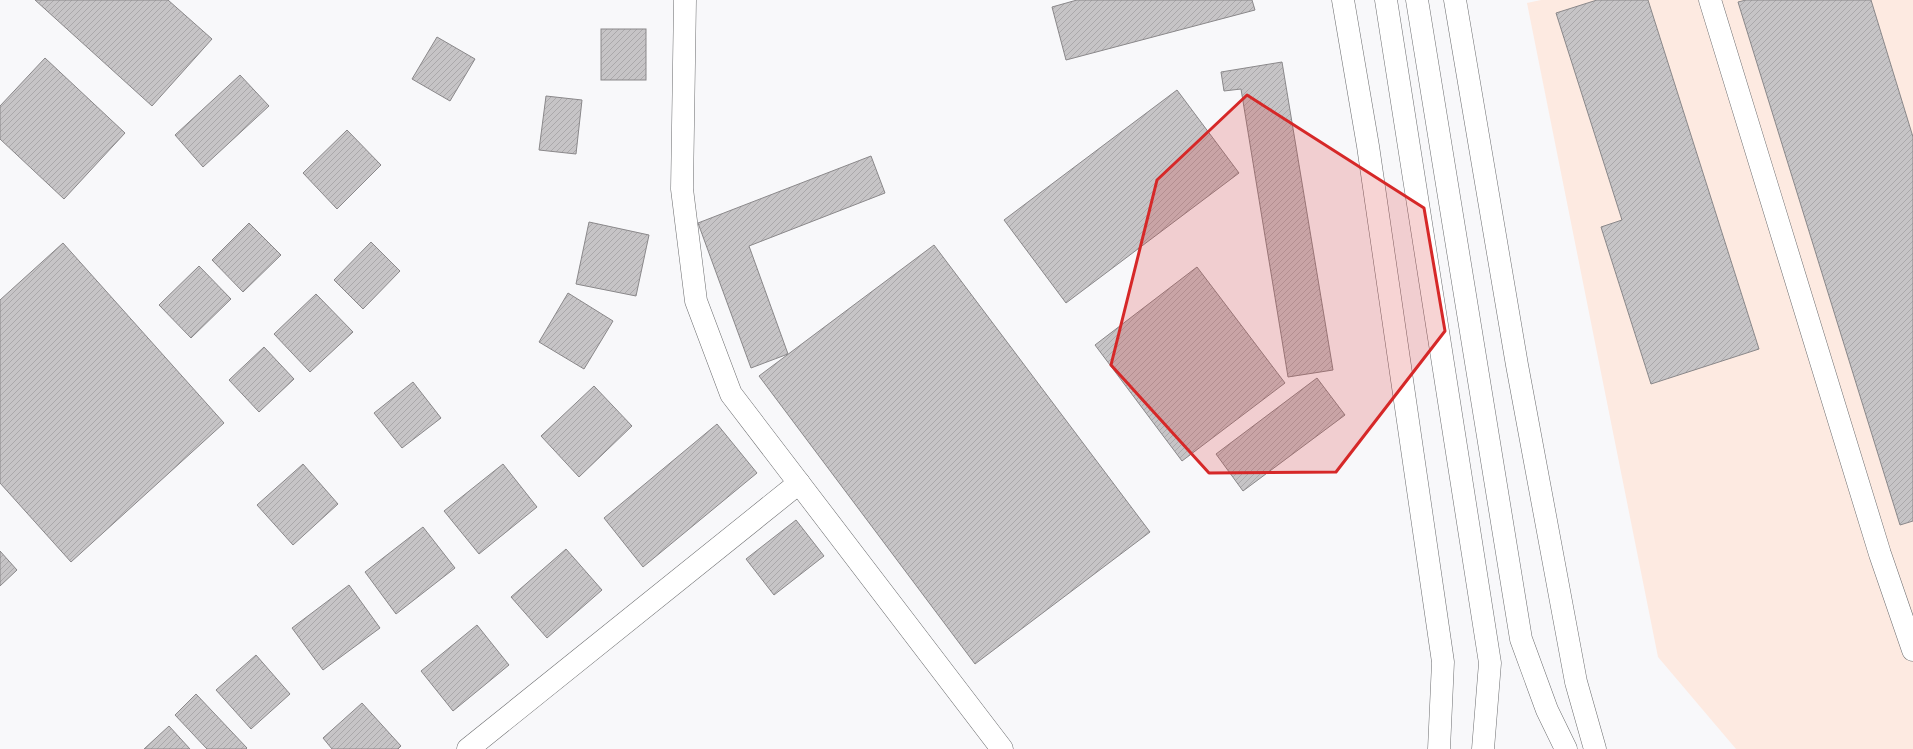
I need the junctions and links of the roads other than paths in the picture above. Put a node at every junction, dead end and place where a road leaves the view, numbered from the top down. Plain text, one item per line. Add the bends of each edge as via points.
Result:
1 (685, 0) edge
2 (1343, 0) edge
3 (1386, 0) edge
4 (1417, 0) edge
5 (1455, 0) edge
6 (1710, 0) edge
7 (799, 483) junction
8 (1913, 650) edge
9 (468, 749) edge
10 (1002, 749) edge
11 (1439, 749) edge
12 (1483, 749) edge
13 (1566, 749) edge
14 (1595, 749) edge

1 - 7 street via 682,189 696,301 731,394
2 - 11 street via 1369,154 1443,662
3 - 12 street via 1490,663
4 - 13 street via 1520,639 1546,710
5 - 14 street via 1516,365 1576,682
6 - 8 street via 1878,547
7 - 9 street
7 - 10 street

